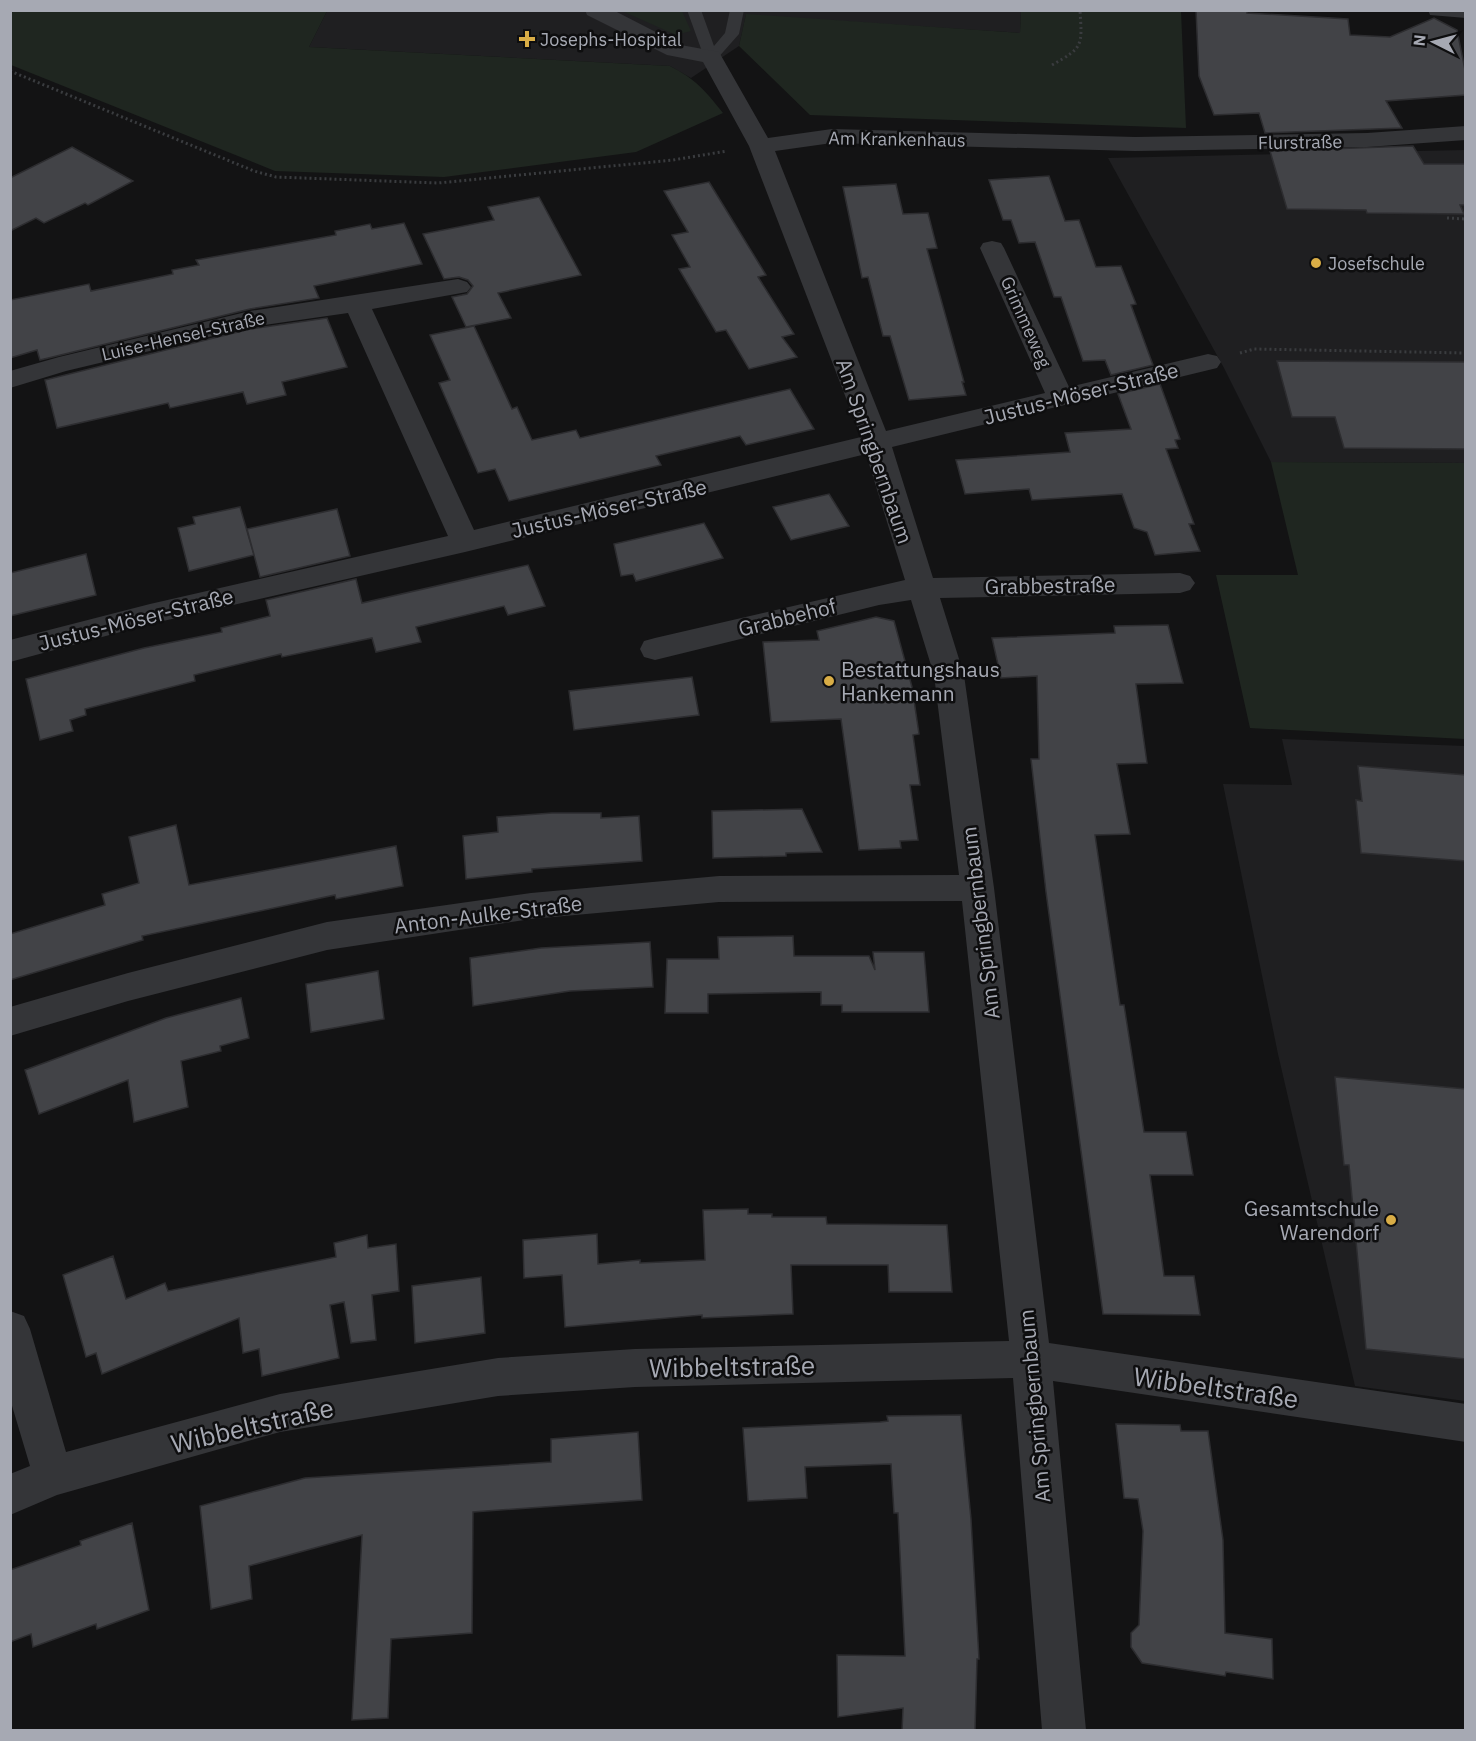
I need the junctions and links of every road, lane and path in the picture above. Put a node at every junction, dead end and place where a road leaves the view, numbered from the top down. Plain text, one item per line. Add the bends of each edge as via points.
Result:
1 (595, 10) edge
2 (694, 10) edge
3 (737, 10) edge
4 (1080, 10) edge
5 (1438, 10) edge
6 (1466, 12) edge
7 (711, 57) junction
8 (1052, 65) dead end
9 (10, 71) edge
10 (1466, 133) edge
11 (1135, 144) joint
12 (760, 146) junction
13 (1447, 218) dead end
14 (1466, 219) edge
15 (992, 248) dead end
16 (458, 286) dead end
17 (357, 304) junction
18 (1466, 353) edge
19 (1208, 362) joint
20 (10, 380) edge
21 (1060, 397) junction
22 (877, 444) junction
23 (465, 542) junction
24 (1180, 583) dead end
25 (920, 588) junction
26 (655, 649) dead end
27 (10, 651) edge
28 (977, 888) junction
29 (10, 1022) edge
30 (10, 1329) edge
31 (1031, 1359) junction
32 (1466, 1423) edge
33 (53, 1476) junction
34 (10, 1495) edge
35 (1064, 1731) edge

1 - 7 street via 675,50
2 - 7 lane
3 - 7 lane via 732,34
4 - 8 path via 1082,40 1074,53
5 - 6 street
7 - 12 street
9 - 12 path via 276,177 438,183 673,160
10 - 11 street, Flurstraße via 1367,140
11 - 12 street, Am Krankenhaus via 832,136
12 - 22 street, Am Springbernbaum
13 - 14 path
15 - 21 street, Grimmeweg
16 - 17 street, Luise-Hensel-Straße
17 - 20 street, Luise-Hensel-Straße via 250,319
17 - 23 street
18 - 19 path via 1254,349
19 - 21 street, Justus-Möser-Straße
21 - 22 street, Justus-Möser-Straße
22 - 23 street, Justus-Möser-Straße
22 - 25 street, Am Springbernbaum
23 - 27 street, Justus-Möser-Straße via 150,614
24 - 25 street, Grabbestraße
25 - 26 street, Grabbehof
25 - 28 street, Am Springbernbaum via 949,675
28 - 29 street, Anton-Aulke-Straße via 719,889 531,906 327,936
28 - 31 street, Am Springbernbaum
30 - 33 street
31 - 32 street, Wibbeltstraße
31 - 33 street, Wibbeltstraße via 635,1368 498,1377 280,1413
31 - 35 street, Am Springbernbaum
33 - 34 street, Wibbeltstraße

